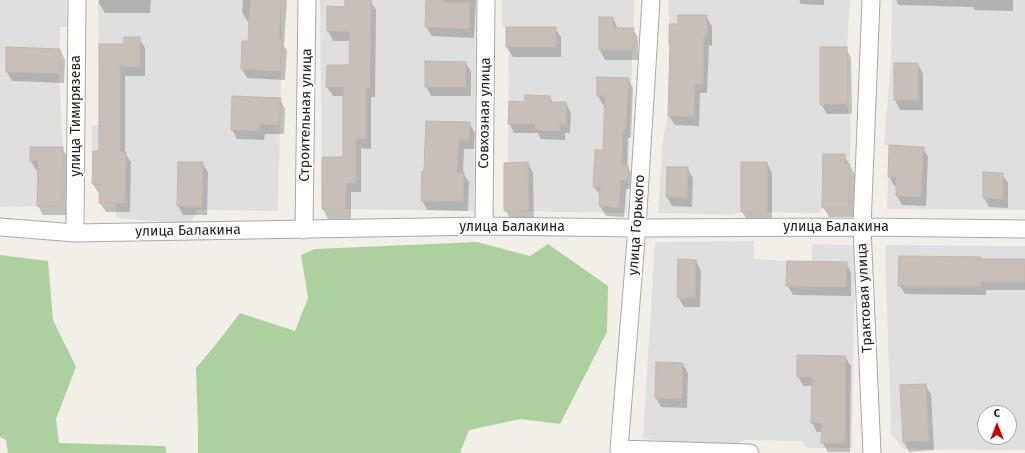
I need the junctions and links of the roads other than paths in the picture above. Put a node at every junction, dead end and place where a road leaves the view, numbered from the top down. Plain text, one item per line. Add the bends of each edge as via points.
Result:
1 (77, 0) edge
2 (307, 0) edge
3 (486, 0) edge
4 (651, 0) edge
5 (871, 0) edge
6 (484, 226) junction
7 (0, 227) edge
8 (862, 227) junction
9 (637, 228) junction
10 (1025, 229) edge
11 (304, 230) junction
12 (75, 233) junction
13 (750, 453) edge
14 (872, 453) edge

1 - 12 street, улица Тимирязева
2 - 11 street, Строительная улица
3 - 6 street, Совхозная улица
4 - 9 street, улица Горького
5 - 8 street, Трактовая улица
6 - 9 street, улица Балакина
6 - 11 street, улица Балакина
7 - 12 street, улица Балакина
8 - 9 street, улица Балакина
8 - 10 street, улица Балакина
8 - 14 street, Трактовая улица
9 - 13 street, улица Горького via 619,449
11 - 12 street, улица Балакина

